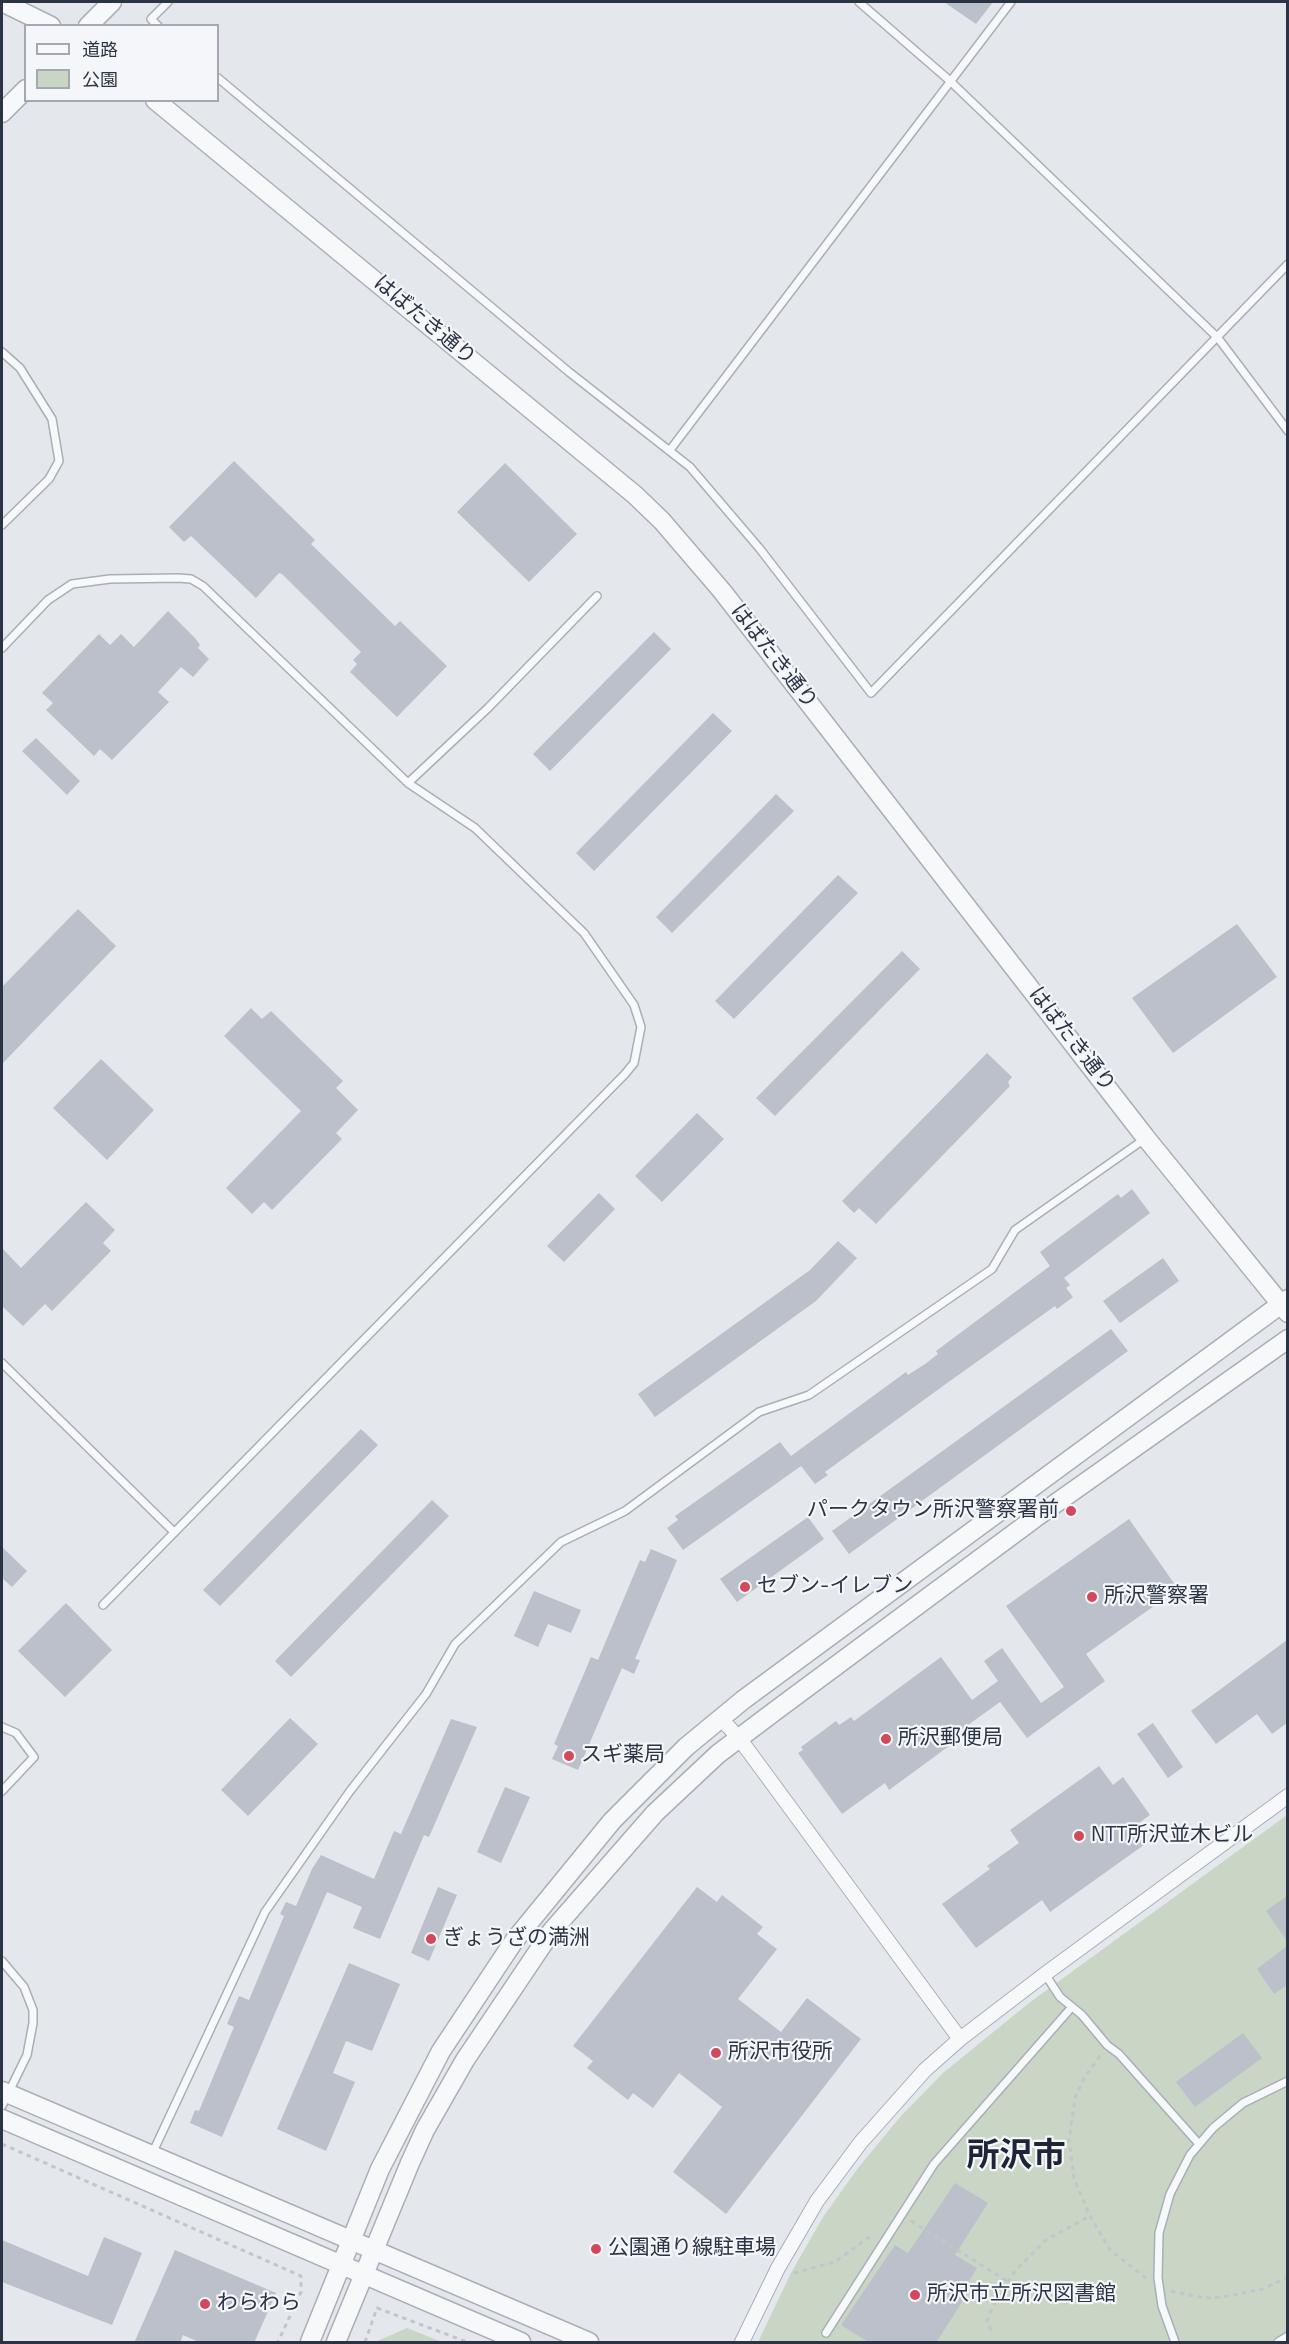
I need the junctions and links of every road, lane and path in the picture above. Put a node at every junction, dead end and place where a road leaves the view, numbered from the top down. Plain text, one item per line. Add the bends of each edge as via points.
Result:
1 (2, 2) edge
2 (112, 2) edge
3 (168, 2) edge
4 (859, 2) edge
5 (1011, 2) edge
6 (47, 24) edge
7 (90, 24) edge
8 (156, 24) edge
9 (219, 79) edge
10 (949, 80) junction
11 (24, 91) edge
12 (157, 102) edge
13 (2, 113) edge
14 (1287, 264) edge
15 (1218, 338) junction
16 (2, 352) edge
17 (1287, 431) edge
18 (670, 450) junction
19 (2, 525) edge
20 (597, 596) dead end
21 (2, 648) edge
22 (408, 783) junction
23 (1146, 1138) junction
24 (1285, 1306) edge
25 (1287, 1339) edge
26 (2, 1363) edge
27 (174, 1532) junction
28 (103, 1605) dead end
29 (722, 1720) junction
30 (2, 1727) edge
31 (739, 1738) junction
32 (2, 1791) edge
33 (1287, 1796) edge
34 (2, 1961) edge
35 (1045, 1974) junction
36 (1071, 2008) junction
37 (960, 2039) junction
38 (1107, 2045) junction
39 (1287, 2080) edge
40 (4, 2097) edge
41 (2, 2119) edge
42 (2, 2144) edge
43 (1199, 2144) junction
44 (151, 2154) junction
45 (902, 2215) junction
46 (1090, 2216) junction
47 (892, 2231) junction
48 (352, 2240) junction
49 (375, 2250) junction
50 (343, 2265) junction
51 (791, 2273) dead end
52 (364, 2274) junction
53 (1287, 2277) edge
54 (1008, 2281) junction
55 (1159, 2285) junction
56 (991, 2330) dead end
57 (826, 2333) dead end
58 (1287, 2336) edge
59 (278, 2343) edge
60 (310, 2343) edge
61 (336, 2343) edge
62 (365, 2343) edge
63 (467, 2343) edge
64 (521, 2343) edge
65 (588, 2343) edge
66 (742, 2343) edge
67 (1175, 2343) edge
68 (1278, 2343) edge

1 - 6 street
2 - 7 street
3 - 8 lane via 151,19
4 - 10 lane
5 - 10 lane
9 - 18 lane via 569,372
10 - 15 lane
10 - 18 lane
11 - 13 street
12 - 23 street, はばたき通り via 662,521 722,591
14 - 15 lane
15 - 17 lane
15 - 18 lane via 871,693 760,549 690,467
16 - 19 lane via 20,368 52,419 59,461 49,479
20 - 22 lane
21 - 22 lane via 48,600 72,584 110,579 191,579 212,594
22 - 27 lane via 475,828 584,933 634,1005 641,1026 637,1054 625,1074
23 - 24 street, はばたき通り
23 - 44 lane via 1015,1230 992,1269 809,1395 759,1412 625,1511 561,1542 455,1644 426,1694 350,1791 265,1912
24 - 29 street via 743,1700
25 - 31 street via 1035,1518
26 - 27 lane
27 - 28 lane
29 - 31 street
29 - 48 street via 686,1747 612,1821 538,1908 490,1974 416,2096 380,2169
30 - 32 lane via 16,1732 34,1757
31 - 37 street
31 - 49 street via 686,1783 639,1831 568,1910 531,1960 425,2130
33 - 35 street
34 - 40 lane via 24,1987 33,2010 27,2055
35 - 36 lane
35 - 37 street
36 - 38 lane via 1082,2015
36 - 45 lane via 934,2164
37 - 66 street via 910,2085 816,2201
38 - 43 lane
38 - 46 path via 1084,2078 1071,2116 1070,2161
39 - 43 lane via 1235,2109
40 - 44 street
41 - 50 street
42 - 59 path via 301,2276 301,2292
43 - 55 lane via 1182,2168 1163,2214
44 - 48 street
45 - 47 lane
45 - 54 path
46 - 54 path via 1046,2240 1027,2256
46 - 55 path via 1110,2250
47 - 51 path via 875,2233 835,2262
47 - 57 lane
48 - 49 street
48 - 50 street
49 - 52 street
49 - 65 street
50 - 52 street
50 - 60 street
52 - 61 street
52 - 64 street
53 - 55 path via 1263,2289 1223,2297 1190,2296
54 - 56 path via 987,2322
55 - 67 lane
58 - 68 lane
62 - 63 path via 377,2308

